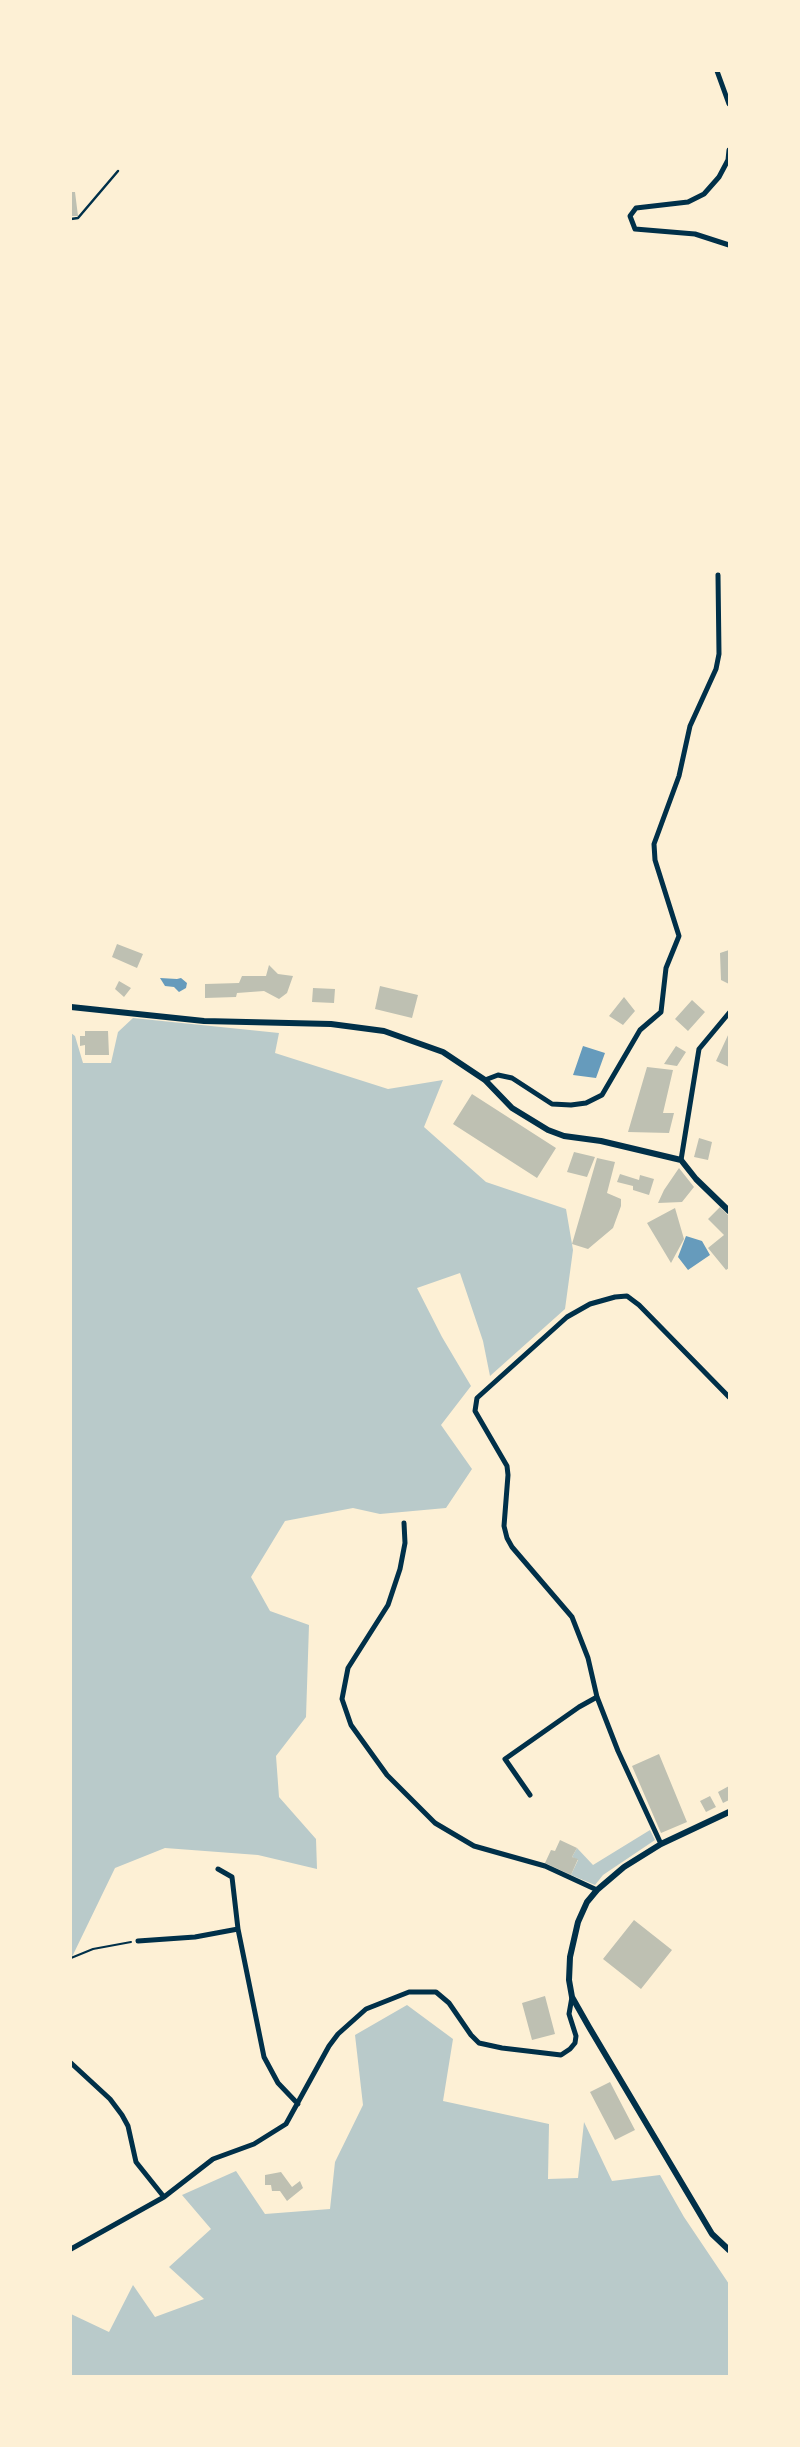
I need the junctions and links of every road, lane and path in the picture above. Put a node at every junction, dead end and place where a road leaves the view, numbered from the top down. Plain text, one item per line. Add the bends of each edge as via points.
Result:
1 (717, 71) edge
2 (729, 104) edge
3 (729, 150) edge
4 (118, 170) dead end
5 (71, 220) edge
6 (729, 245) edge
7 (718, 575) dead end
8 (71, 1007) edge
9 (729, 1013) edge
10 (485, 1080) junction
11 (681, 1160) junction
12 (729, 1210) edge
13 (729, 1397) edge
14 (404, 1522) dead end
15 (598, 1697) junction
16 (530, 1796) dead end
17 (729, 1812) edge
18 (661, 1844) junction
19 (218, 1869) dead end
20 (597, 1890) junction
21 (238, 1928) junction
22 (138, 1941) joint
23 (71, 1958) edge
24 (572, 1997) junction
25 (71, 2063) edge
26 (298, 2104) junction
27 (164, 2197) junction
28 (71, 2249) edge
29 (729, 2250) edge

1 - 2 street
3 - 6 street via 728,160 719,177 704,194 688,202 636,208 630,216 635,228 695,234
4 - 5 lane via 78,218
7 - 10 street via 719,654 716,670 690,726 679,776 654,844 655,860 679,936 666,968 661,1012 640,1030 602,1095 586,1103 552,1104 512,1078 498,1076
8 - 10 street via 204,1021 331,1024 384,1031 443,1052
9 - 11 street via 699,1049
10 - 11 street via 512,1108 548,1130
11 - 12 street
13 - 15 street via 628,1296 590,1304 567,1317 477,1398 475,1411 507,1466 504,1526 507,1538 572,1617 588,1658
14 - 20 street via 405,1543 400,1569 388,1605 348,1668 342,1699 351,1725 387,1775 435,1823 474,1846 545,1866
15 - 16 street via 506,1759
15 - 18 street
17 - 18 street
18 - 20 street via 624,1867
19 - 21 street via 232,1877
20 - 24 street via 578,1922 570,1957
21 - 22 street via 196,1937
21 - 26 street via 264,2057 278,2083
22 - 23 path via 93,1949
24 - 26 street via 569,2014 575,2043 561,2055 479,2043 450,2003 436,1992 409,1992 389,1998 366,2009 338,2034
24 - 29 street via 707,2224
25 - 27 street via 110,2099 122,2115 128,2126 136,2162
26 - 27 street via 286,2124 268,2137 213,2159
27 - 28 street

